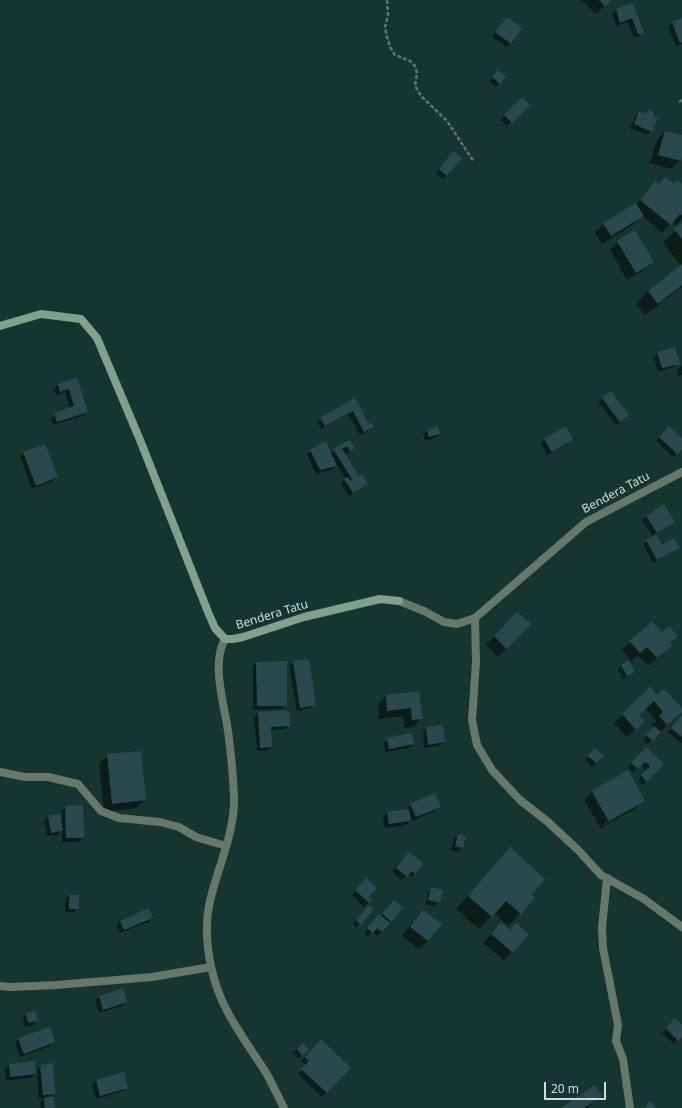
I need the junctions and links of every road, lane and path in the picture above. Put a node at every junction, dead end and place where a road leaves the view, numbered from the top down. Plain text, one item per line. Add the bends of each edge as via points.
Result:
1 (387, 0) edge
2 (682, 100) edge
3 (679, 102) dead end
4 (474, 162) dead end
5 (0, 326) edge
6 (682, 472) edge
7 (399, 600) joint
8 (475, 618) junction
9 (225, 639) junction
10 (0, 772) edge
11 (226, 846) junction
12 (607, 878) junction
13 (682, 927) edge
14 (211, 967) junction
15 (0, 986) edge
16 (284, 1108) edge
17 (630, 1108) edge

1 - 4 path via 388,15 385,27 390,47 395,54 415,66 415,86 420,96 447,121
2 - 3 path
5 - 9 main road, Bendera Tatu via 41,314 81,319 97,338 208,612 215,628
6 - 8 street, Bendera Tatu via 586,522
7 - 8 street, Bendera Tatu via 444,622 457,624
7 - 9 main road, Bendera Tatu via 380,599 304,617 243,637
8 - 12 street via 476,662 472,720 477,745 492,770 520,800 548,822
9 - 11 street via 219,656 220,682 234,798
10 - 11 street via 25,777 48,777 78,784 101,811 119,818 160,822 180,827 196,837
11 - 14 street via 208,907 206,935
12 - 13 street via 644,899
12 - 17 street via 602,928 603,948 618,1025 616,1041 623,1059
14 - 15 street via 152,977 57,985
14 - 16 street via 228,1015 263,1069

